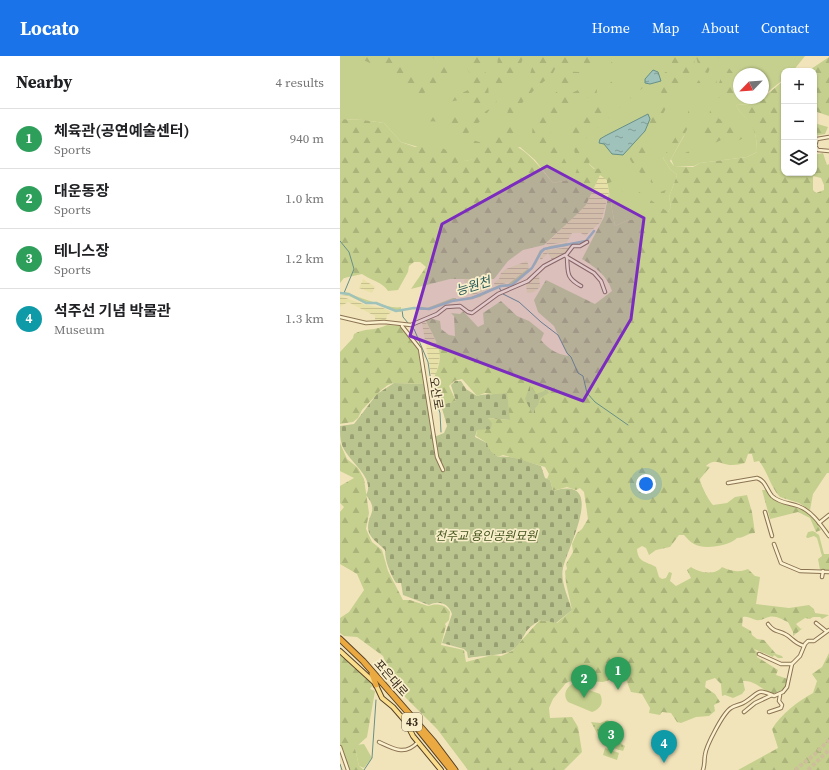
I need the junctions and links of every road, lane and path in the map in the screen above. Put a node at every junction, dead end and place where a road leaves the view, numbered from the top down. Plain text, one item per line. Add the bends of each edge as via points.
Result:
1 (829, 136) edge
2 (829, 150) edge
3 (587, 242) dead end
4 (566, 256) junction
5 (581, 286) dead end
6 (605, 292) dead end
7 (340, 317) edge
8 (401, 325) junction
9 (443, 470) dead end
10 (728, 483) dead end
11 (765, 512) dead end
12 (829, 515) edge
13 (819, 523) junction
14 (772, 536) dead end
15 (829, 536) edge
16 (774, 544) dead end
17 (823, 571) junction
18 (829, 572) edge
19 (822, 576) dead end
20 (816, 623) dead end
21 (768, 624) dead end
22 (828, 631) edge
23 (340, 639) edge
24 (340, 643) edge
25 (804, 646) junction
26 (340, 651) edge
27 (759, 654) dead end
28 (792, 664) junction
29 (372, 674) junction
30 (376, 685) junction
31 (385, 686) junction
32 (780, 694) junction
33 (772, 695) junction
34 (744, 712) dead end
35 (769, 712) dead end
36 (379, 742) dead end
37 (418, 742) junction
38 (340, 747) edge
39 (348, 770) edge
40 (441, 770) edge
41 (451, 770) edge
42 (455, 770) edge
43 (459, 770) edge
44 (703, 770) edge

1 - 2 street via 817,139 815,146 818,150
3 - 4 street via 573,246
4 - 5 street via 570,279
4 - 6 street via 594,273 601,281
4 - 8 street via 547,264 528,281 502,292 474,312 468,312 460,306 446,307 410,326
7 - 8 street via 366,323 384,322
8 - 9 street, 오산로 via 419,347 437,457
10 - 13 street via 761,479 773,496 807,511
11 - 14 street
12 - 13 street
13 - 15 street
16 - 17 street via 781,563 800,571
17 - 18 street
17 - 19 street
20 - 22 street
21 - 25 street via 773,631 786,634 794,643
22 - 25 street via 814,641 808,641
23 - 31 highway, 포은대로 / 43
24 - 29 highway, 포은대로 / 43
25 - 28 street via 800,656
26 - 30 main road
27 - 28 street via 781,664
28 - 32 street via 787,687
29 - 30 highway
29 - 41 highway, 포은대로 / 43
30 - 37 main road via 382,698 393,707
31 - 42 highway, 포은대로 / 43
31 - 43 highway via 434,738
32 - 33 street
32 - 35 street via 781,708
33 - 34 street
33 - 44 street via 760,691 744,703 730,709 718,722 705,754 706,763
36 - 37 street via 395,750 404,751
37 - 40 main road
38 - 39 street

